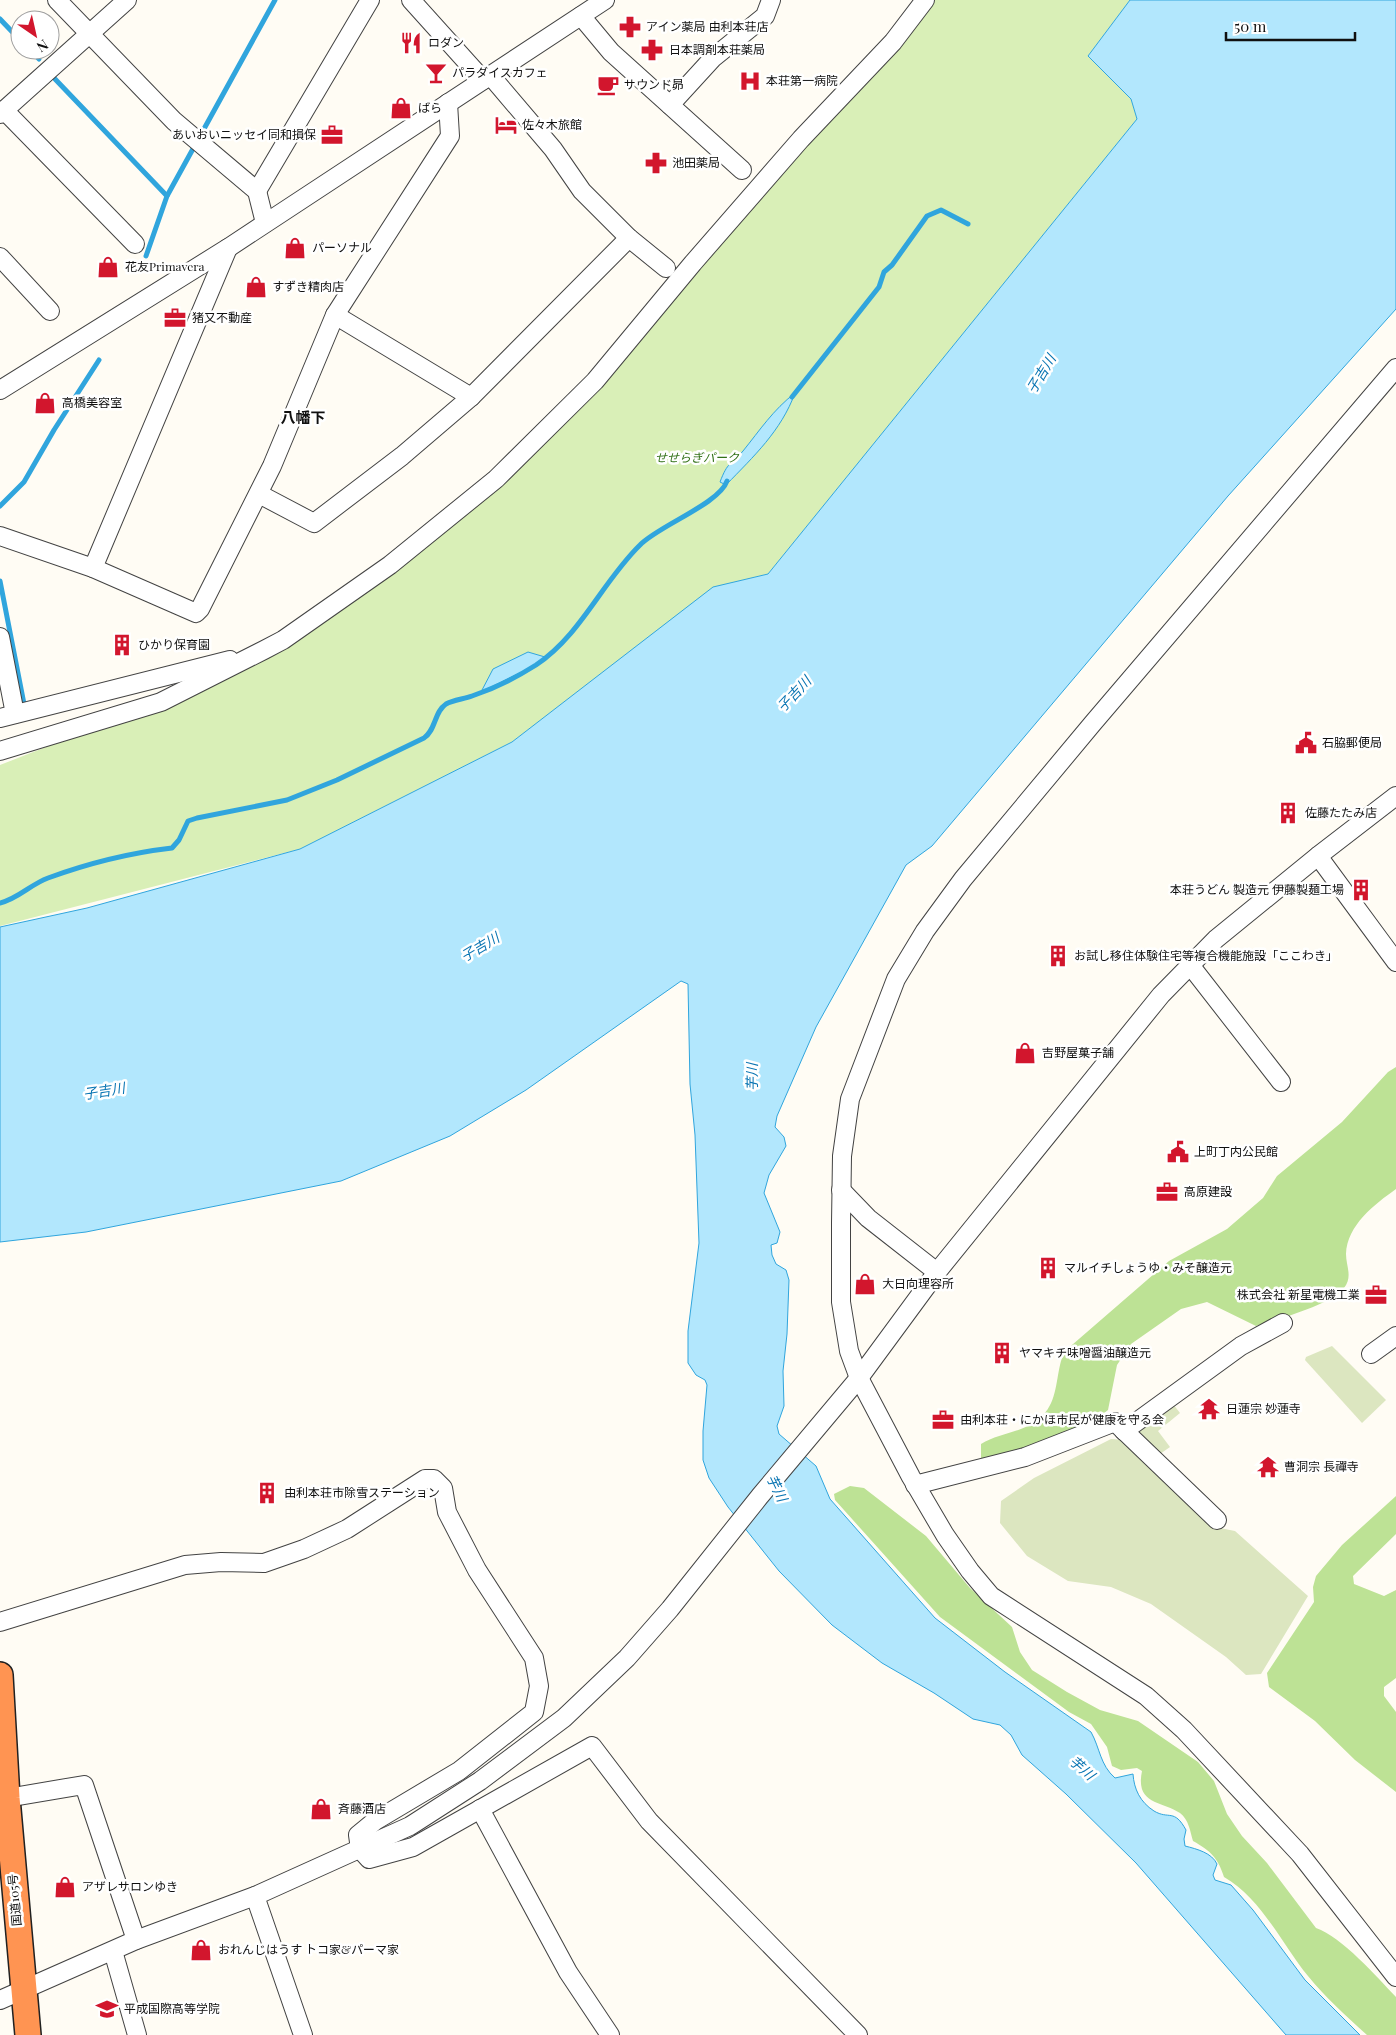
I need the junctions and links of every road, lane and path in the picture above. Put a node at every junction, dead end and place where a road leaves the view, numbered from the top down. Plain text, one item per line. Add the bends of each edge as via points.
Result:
1 (56, 0) edge
2 (127, 0) edge
3 (370, 0) edge
4 (411, 0) edge
5 (605, 0) edge
6 (771, 0) edge
7 (926, 0) edge
8 (581, 16) junction
9 (89, 33) junction
10 (487, 78) junction
11 (448, 103) junction
12 (670, 105) junction
13 (2, 112) edge
14 (742, 170) dead end
15 (257, 191) junction
16 (265, 224) junction
17 (629, 238) junction
18 (135, 244) dead end
19 (228, 248) junction
20 (0, 257) edge
21 (666, 268) dead end
22 (50, 311) dead end
23 (334, 314) junction
24 (1396, 368) edge
25 (0, 390) edge
26 (471, 397) junction
27 (259, 494) junction
28 (0, 536) edge
29 (93, 568) junction
30 (0, 637) edge
31 (264, 650) junction
32 (8, 716) edge
33 (0, 751) edge
34 (1396, 796) edge
35 (1318, 856) junction
36 (1396, 962) edge
37 (1190, 966) junction
38 (1281, 1082) dead end
39 (841, 1190) junction
40 (937, 1272) junction
41 (1283, 1323) dead end
42 (1396, 1336) edge
43 (1371, 1354) dead end
44 (859, 1378) junction
45 (1124, 1431) junction
46 (915, 1485) junction
47 (1217, 1520) dead end
48 (0, 1622) edge
49 (0, 1675) edge
50 (1, 1729) edge
51 (6, 1798) junction
52 (480, 1809) junction
53 (360, 1849) junction
54 (254, 1896) junction
55 (136, 1940) junction
56 (113, 1951) junction
57 (1396, 1977) edge
58 (22, 1990) junction
59 (0, 2000) edge
60 (28, 2035) edge
61 (137, 2035) edge
62 (303, 2035) edge
63 (610, 2035) edge
64 (858, 2035) edge

1 - 9 street
2 - 9 street
3 - 15 street
4 - 10 street
5 - 8 street
6 - 12 street via 766,16 713,58
7 - 31 street via 893,42 801,139 705,249 595,381 504,472 390,564
8 - 10 street
8 - 12 street via 611,52
9 - 13 street
9 - 15 street via 198,141
10 - 11 street
10 - 17 street via 553,149 582,191
11 - 16 street
11 - 23 street via 450,136
12 - 14 street
13 - 18 street
15 - 16 street
16 - 19 street
17 - 21 street
17 - 26 street
19 - 25 street
19 - 29 street
20 - 22 street
23 - 26 street
23 - 27 street
24 - 39 street via 1093,723 962,880 925,931 896,979 850,1099
26 - 27 street via 402,456 314,523
27 - 29 street via 196,613
28 - 29 street
30 - 32 street
31 - 32 street
31 - 33 street via 161,702
34 - 35 street
35 - 36 street
35 - 37 street via 1216,940
37 - 38 street
37 - 40 street via 1161,994
39 - 40 street via 868,1218
39 - 44 street via 842,1302 849,1351
40 - 44 street
41 - 45 street via 1242,1346
42 - 43 street
44 - 46 street
44 - 53 street via 670,1610 576,1708 480,1782 410,1826
45 - 46 street via 1115,1422 1025,1457
45 - 47 street
46 - 57 street via 945,1535 991,1596 1146,1696 1184,1730 1300,1854
48 - 53 street via 185,1565 264,1562 304,1549 347,1529 426,1479 434,1479 443,1488 447,1512 478,1570 534,1658 539,1686 534,1712 459,1771 358,1835
49 - 50 highway, 国道105号
50 - 51 highway, 国道105号
51 - 55 street via 84,1785
51 - 58 highway, 国道105号
52 - 53 street via 413,1847 369,1859
52 - 63 street via 568,1972
52 - 64 street via 592,1746 649,1820
53 - 54 street
54 - 55 street
54 - 62 street
55 - 56 street
56 - 58 street
56 - 61 street
58 - 59 street
58 - 60 highway, 国道105号

